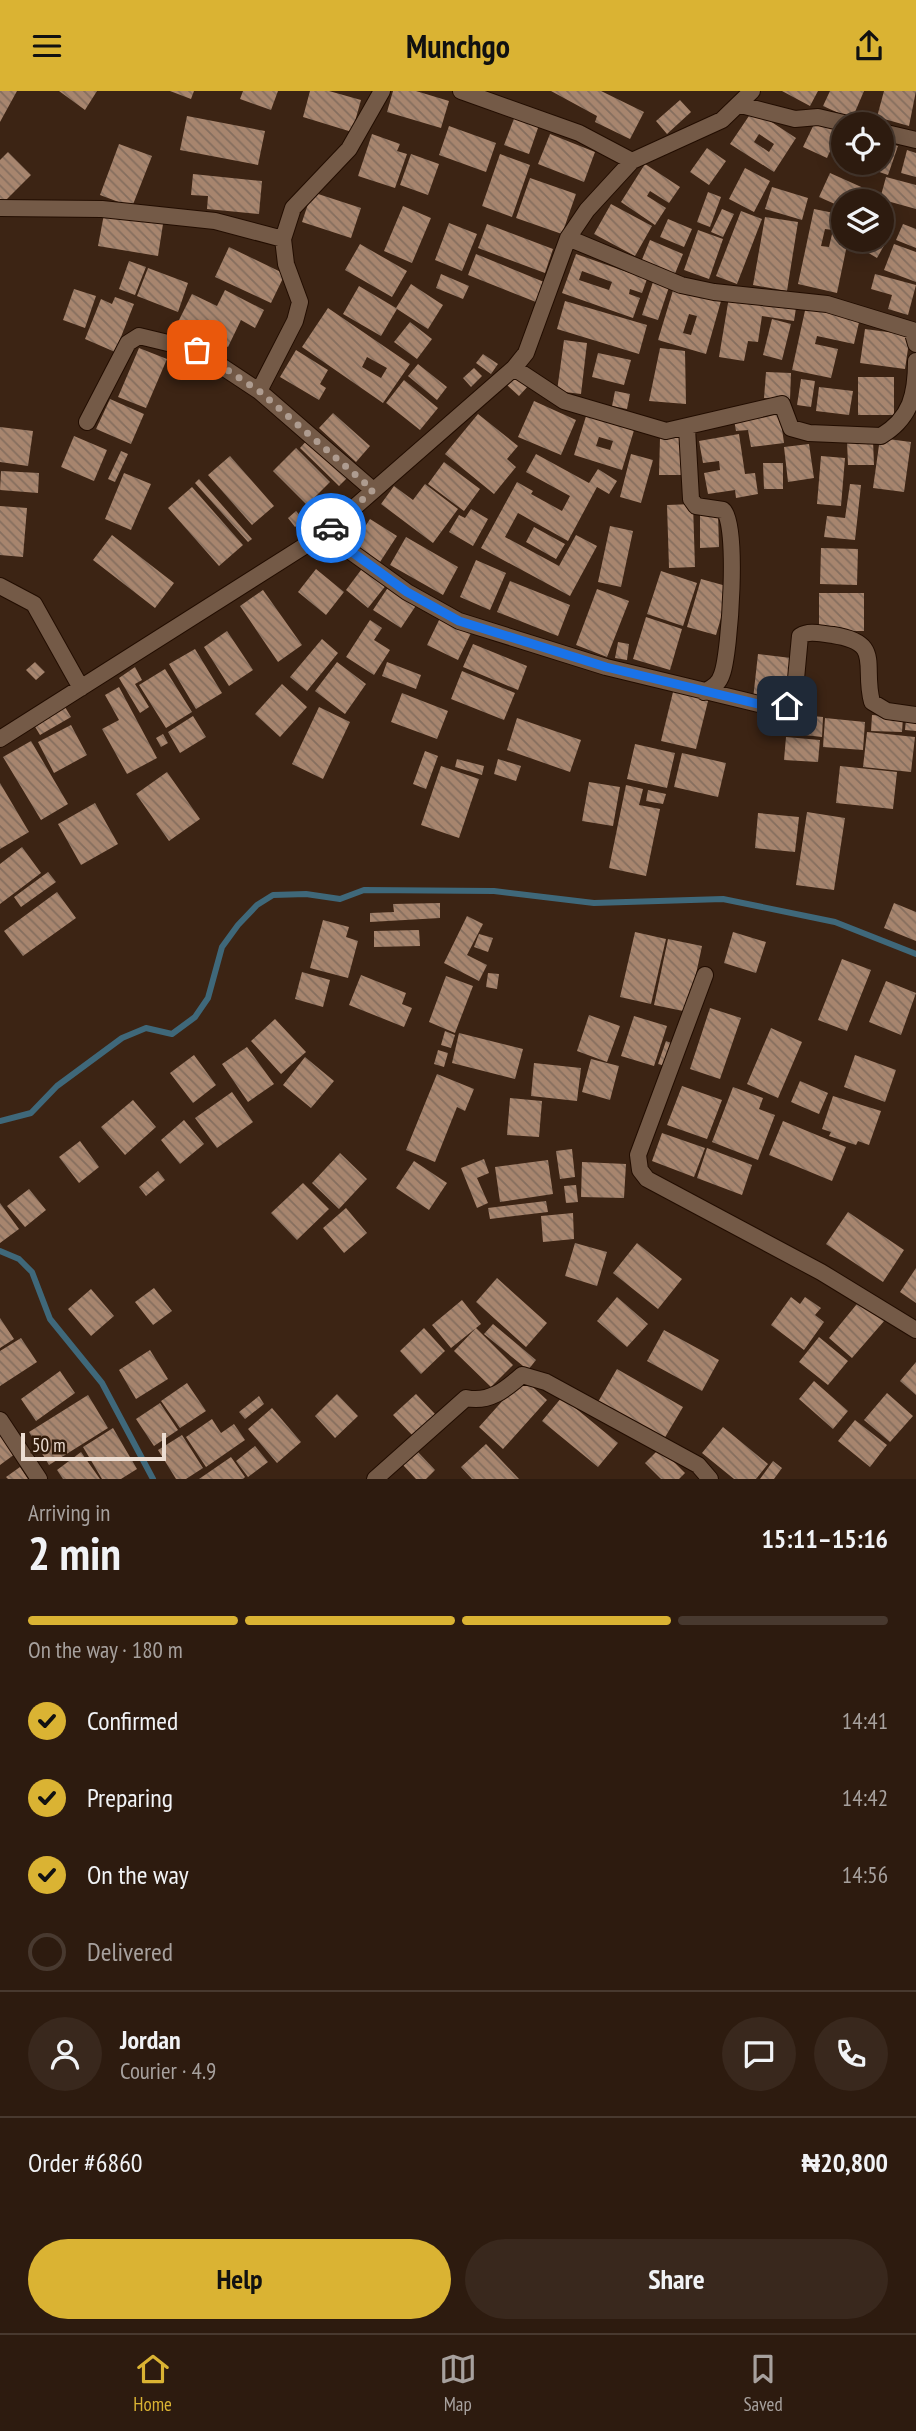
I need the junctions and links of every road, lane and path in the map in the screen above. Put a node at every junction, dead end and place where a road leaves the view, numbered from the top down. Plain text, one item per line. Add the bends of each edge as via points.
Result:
1 (382, 91) edge
2 (461, 91) edge
3 (752, 91) edge
4 (741, 104) junction
5 (831, 120) edge
6 (894, 135) edge
7 (916, 141) edge
8 (632, 162) junction
9 (0, 208) edge
10 (569, 238) junction
11 (283, 239) junction
12 (916, 344) edge
13 (916, 361) edge
14 (513, 367) junction
15 (259, 391) junction
16 (914, 400) edge
17 (87, 422) dead end
18 (687, 428) junction
19 (373, 490) junction
20 (326, 533) junction
21 (0, 586) edge
22 (81, 688) junction
23 (704, 692) junction
24 (916, 715) edge
25 (0, 739) edge
26 (705, 975) dead end
27 (916, 1330) edge
28 (0, 1420) edge
29 (39, 1479) edge
30 (375, 1479) edge
31 (710, 1479) edge

1 - 11 street via 349,149 293,208
2 - 8 street via 579,133
3 - 4 street
4 - 5 street via 795,119
4 - 8 street via 722,120
6 - 7 street
8 - 10 street via 587,210
9 - 11 street via 102,209 215,221
10 - 12 street via 681,285 839,307 912,330
10 - 14 street via 526,353
11 - 15 street via 286,264 300,302
13 - 16 street
14 - 18 street via 564,401 666,431
14 - 19 street
15 - 17 street via 197,350 139,336 128,343
15 - 19 street
16 - 18 street via 906,416 881,436 791,428 782,404
18 - 23 street via 691,499 696,506 723,510 731,521 732,596 723,673 716,686
19 - 20 street
20 - 22 street
20 - 23 street via 407,592 459,621
21 - 22 street via 34,604
22 - 25 street
23 - 24 street via 775,708 791,703 797,681 797,644 800,636 812,632 849,638 864,646 869,655 872,702 887,711
26 - 27 street via 638,1155 640,1170 647,1179 821,1272
28 - 29 street
30 - 31 street via 466,1398 494,1396 522,1375 547,1382 698,1465

